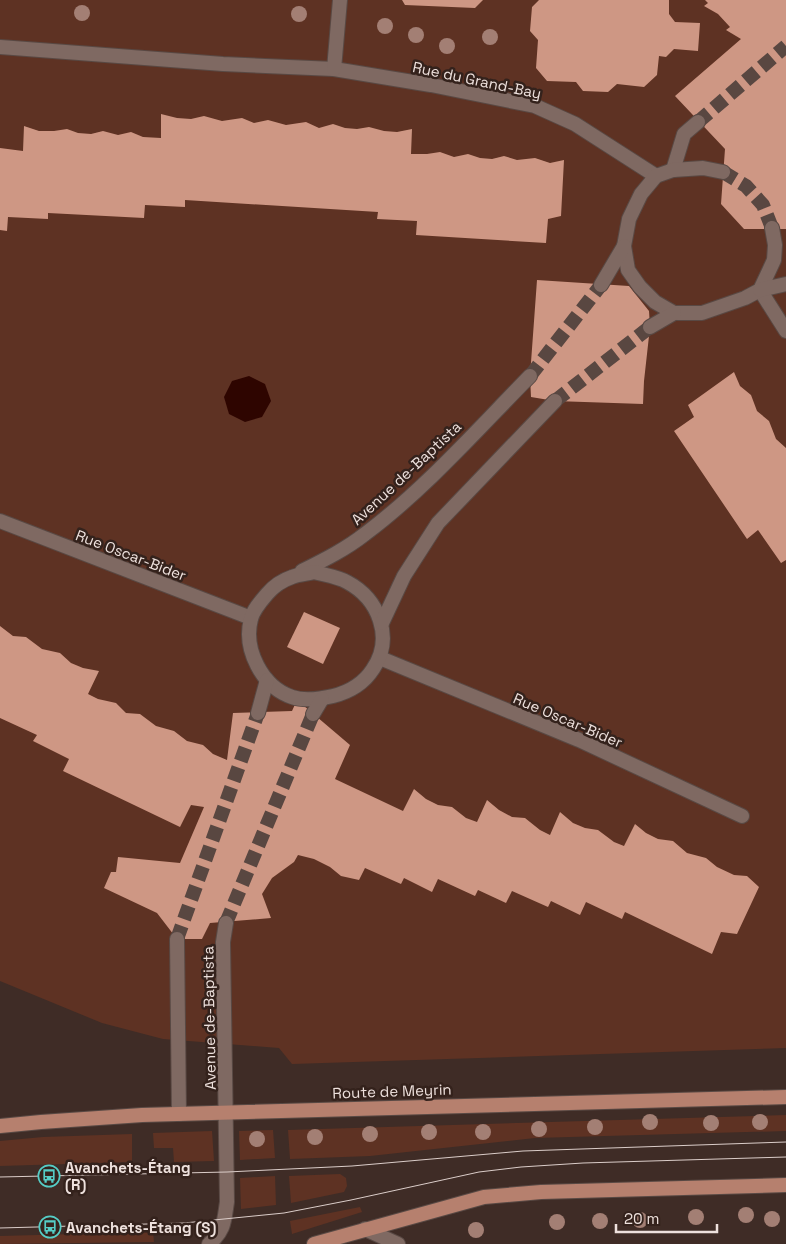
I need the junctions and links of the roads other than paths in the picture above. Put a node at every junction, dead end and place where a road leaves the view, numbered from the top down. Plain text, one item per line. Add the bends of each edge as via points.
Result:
1 (340, 0) edge
2 (0, 47) edge
3 (334, 69) junction
4 (698, 122) tunnel mouth
5 (673, 170) junction
6 (723, 172) tunnel mouth
7 (656, 176) junction
8 (772, 228) tunnel mouth
9 (624, 246) junction
10 (786, 284) edge
11 (602, 285) tunnel mouth
12 (760, 290) junction
13 (674, 313) junction
14 (650, 326) tunnel mouth
15 (786, 331) edge
16 (530, 376) tunnel mouth
17 (555, 401) tunnel mouth
18 (0, 521) edge
19 (291, 577) junction
20 (251, 618) junction
21 (382, 623) junction
22 (380, 658) junction
23 (267, 680) junction
24 (322, 699) junction
25 (258, 713) tunnel mouth
26 (313, 714) tunnel mouth
27 (742, 816) dead end
28 (226, 923) tunnel mouth
29 (177, 939) tunnel mouth
30 (786, 1097) edge
31 (226, 1112) junction
32 (179, 1114) junction
33 (0, 1126) edge
34 (786, 1185) edge
35 (365, 1229) junction
36 (209, 1244) edge
37 (314, 1244) edge
38 (398, 1244) edge

1 - 3 street
2 - 3 street, Rue du Grand-Bay
3 - 7 street, Rue du Grand-Bay via 535,106 575,124
4 - 5 street via 684,134
5 - 6 street via 703,168
5 - 7 street
7 - 9 street via 629,219
8 - 12 street via 774,260
9 - 11 street
9 - 13 street via 628,270 640,287 655,302
10 - 12 street
12 - 13 street via 730,305 702,313
12 - 15 street
13 - 14 street
16 - 19 street, Avenue de-Baptista via 426,481 364,536
17 - 21 street via 438,523 404,576
18 - 20 street, Rue Oscar-Bider
19 - 20 street via 272,588
19 - 21 street via 314,572 347,582 374,605
20 - 23 street via 251,647 256,664
21 - 22 street
22 - 24 street via 358,685
22 - 27 street, Rue Oscar-Bider via 579,740
23 - 24 street via 292,698
23 - 25 street
24 - 26 street
28 - 31 street, Avenue de-Baptista via 223,942
29 - 32 street, Avenue de-Baptista
30 - 31 main road, Route de Meyrin
31 - 32 main road, Route de Meyrin
31 - 36 street, Avenue de-Baptista via 225,1219 219,1235
32 - 33 main road, Route de Meyrin
34 - 35 main road via 541,1192 484,1197
35 - 37 main road
35 - 38 street

